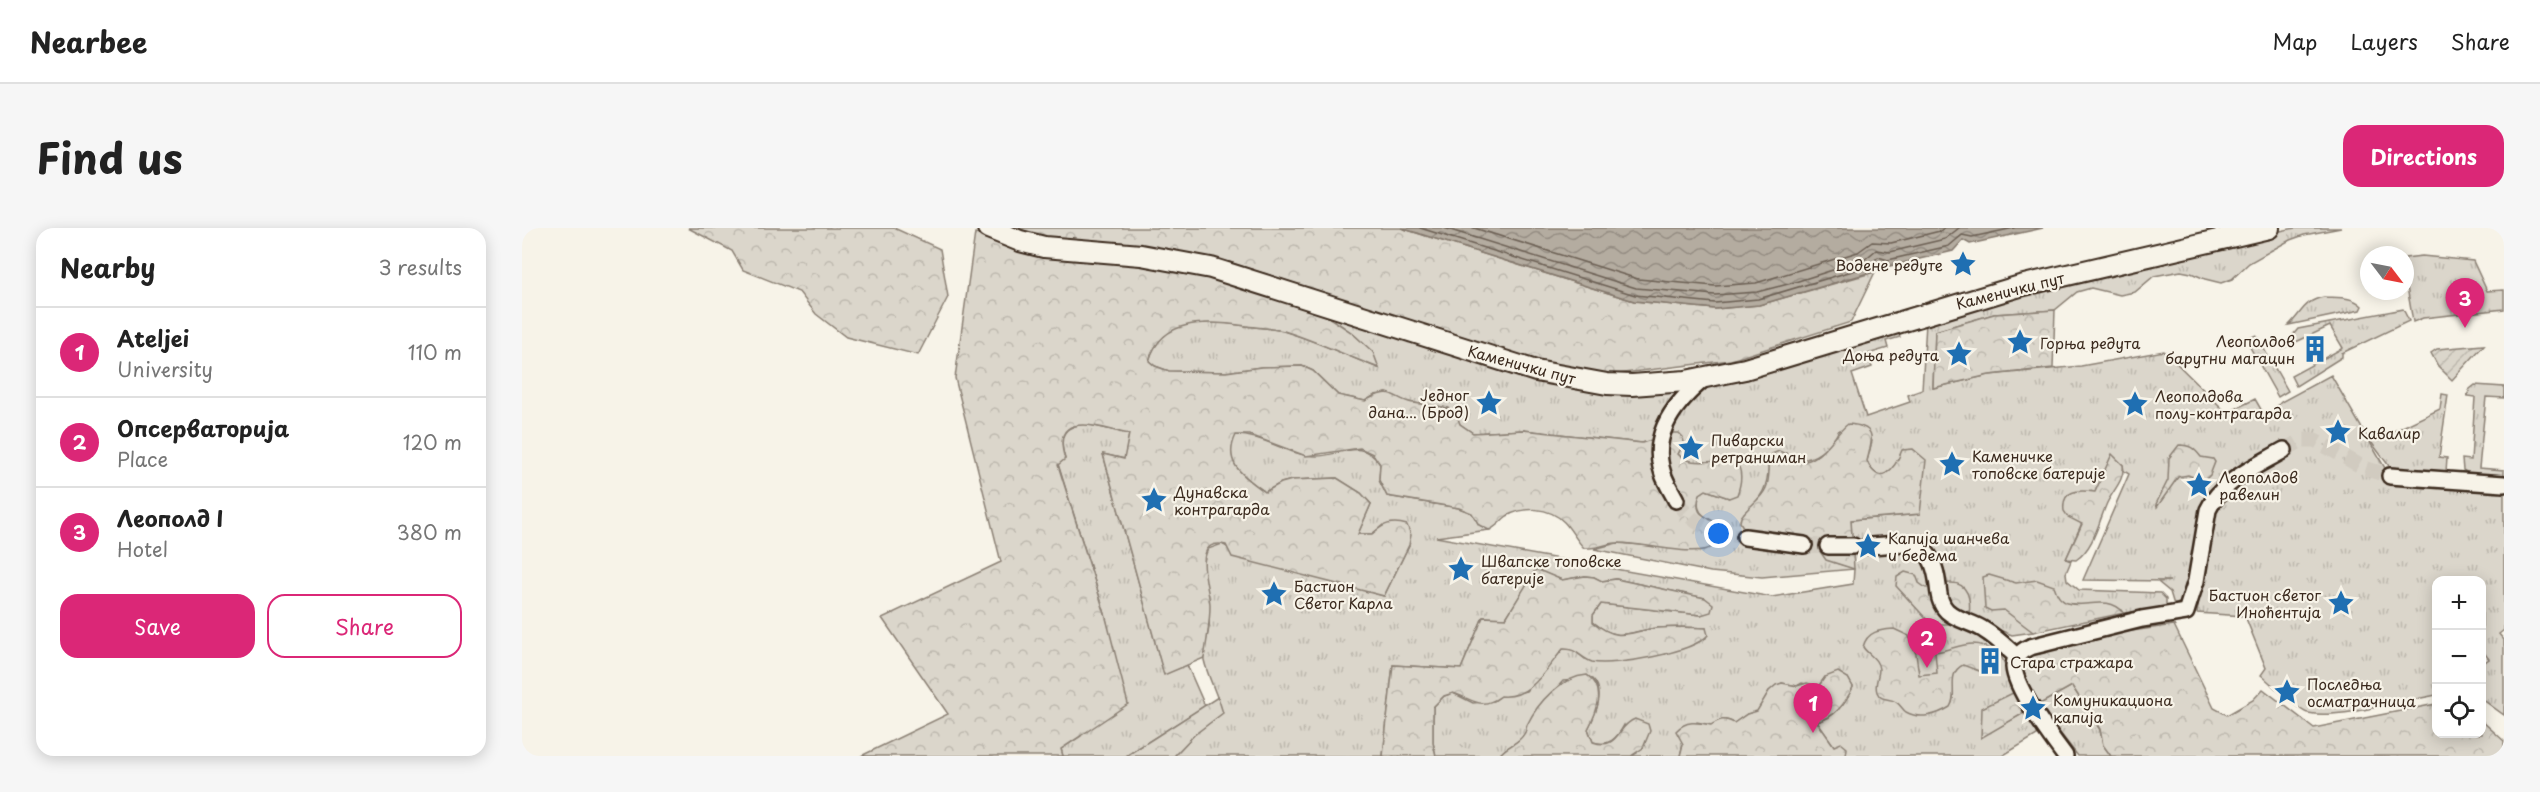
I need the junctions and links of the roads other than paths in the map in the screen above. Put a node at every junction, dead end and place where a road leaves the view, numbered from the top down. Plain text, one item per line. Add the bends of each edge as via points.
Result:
1 (988, 228) edge
2 (2269, 228) edge
3 (1706, 377) junction
4 (2284, 450) tunnel mouth
5 (2390, 476) tunnel mouth
6 (2504, 484) edge
7 (1676, 500) tunnel mouth
8 (1745, 537) tunnel mouth
9 (1804, 545) tunnel mouth
10 (1828, 546) tunnel mouth
11 (1852, 546) dead end
12 (1868, 546) dead end
13 (2016, 656) junction
14 (2065, 756) edge

1 - 3 main road, Каменички пут via 1044,247 1141,255 1211,268 1568,379 1632,385
2 - 3 main road, Каменички пут via 2020,286 1829,345
3 - 7 street via 1686,394 1662,432 1659,451 1663,474
4 - 13 street via 2223,488 2212,500 2186,612 2030,647
5 - 6 street
8 - 9 street
10 - 11 street
12 - 13 street via 1907,544 1924,550 1935,565 1945,609 1982,628
13 - 14 street via 2016,678

